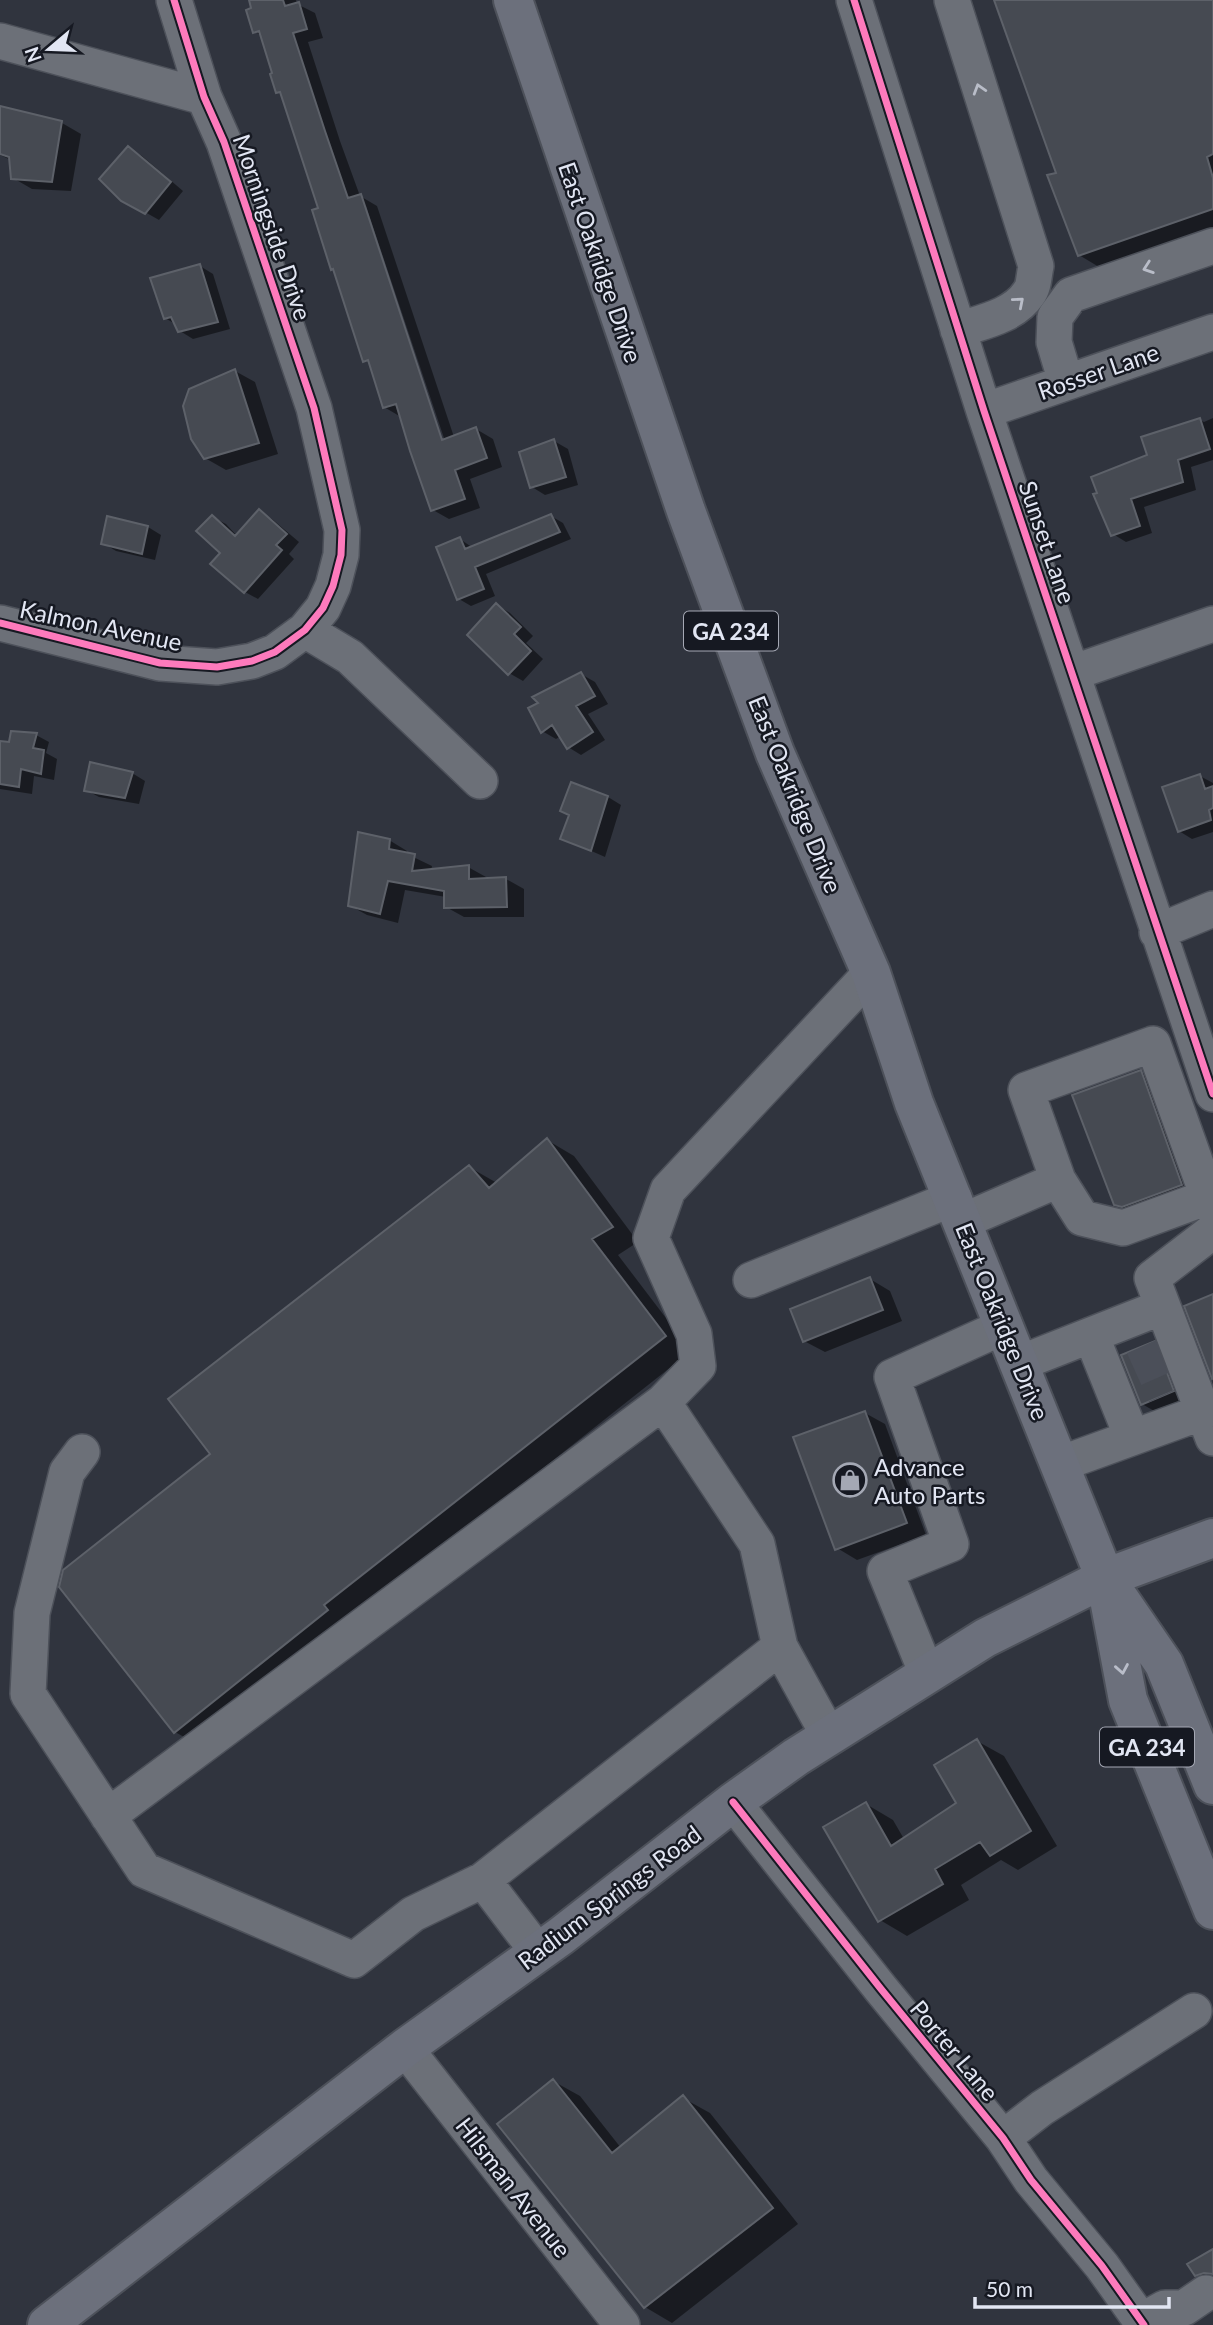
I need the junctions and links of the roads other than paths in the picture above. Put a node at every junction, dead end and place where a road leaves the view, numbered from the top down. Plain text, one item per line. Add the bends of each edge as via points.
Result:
1 (174, 0) edge
2 (513, 0) edge
3 (854, 0) edge
4 (952, 0) edge
5 (0, 41) edge
6 (204, 97) junction
7 (1213, 246) edge
8 (958, 330) junction
9 (1213, 332) edge
10 (1066, 382) junction
11 (984, 411) junction
12 (328, 468) joint
13 (0, 623) edge
14 (1213, 624) edge
15 (305, 630) junction
16 (1072, 673) junction
17 (480, 781) dead end
18 (1213, 909) edge
19 (1157, 932) junction
20 (872, 973) junction
21 (1213, 1094) edge
22 (1206, 1170) edge
23 (1058, 1180) junction
24 (959, 1210) junction
25 (1213, 1231) edge
26 (751, 1280) dead end
27 (1005, 1326) junction
28 (1126, 1332) junction
29 (1020, 1363) junction
30 (663, 1402) junction
31 (1169, 1420) edge
32 (82, 1452) dead end
33 (1060, 1464) junction
34 (1213, 1538) edge
35 (1105, 1578) junction
36 (780, 1647) junction
37 (927, 1674) junction
38 (829, 1736) junction
39 (1213, 1785) edge
40 (733, 1802) junction
41 (108, 1816) junction
42 (483, 1880) junction
43 (1213, 1910) edge
44 (538, 1952) junction
45 (1194, 2011) dead end
46 (405, 2048) junction
47 (1003, 2138) junction
48 (1195, 2309) edge
49 (68, 2319) edge
50 (1143, 2323) edge
51 (622, 2325) edge

1 - 6 street, Morningside Drive
2 - 20 main road, East Oakridge Drive / GA 234 via 695,536 775,753
3 - 8 street, Sunset Lane
8 -> 4 street via 1014,308 1030,293 1036,265
5 - 6 street
6 - 12 street, Morningside Drive via 224,142 314,408
7 -> 10 street via 1070,295 1055,317 1054,342
8 - 11 street, Sunset Lane
9 - 10 street, Rosser Lane
10 - 11 street, Rosser Lane
11 - 16 street, Sunset Lane
12 - 15 street, Kalmon Avenue via 342,530 341,555 323,608
13 - 15 street, Kalmon Avenue via 160,663 217,667 275,652
14 - 16 street
15 - 17 street via 350,657
16 - 19 street, Sunset Lane
18 - 19 street
19 - 21 street, Sunset Lane
20 - 24 main road, East Oakridge Drive / GA 234 via 914,1103
20 - 30 street via 668,1190 651,1238 694,1334 698,1366
22 - 23 street via 1208,1197 1123,1228 1082,1218
22 - 23 street via 1153,1044 1026,1090
23 - 24 street
24 - 26 street
24 - 27 main road, East Oakridge Drive / GA 234
25 - 28 street via 1152,1278
27 - 29 main road, East Oakridge Drive / GA 234
27 - 37 street via 892,1377 951,1544 886,1571
28 - 29 street
28 - 31 street
28 - 31 street
29 - 33 main road, East Oakridge Drive / GA 234
30 - 36 street via 757,1544
30 - 41 street
31 - 33 street
32 - 41 street via 67,1472 32,1613 28,1694
33 - 35 main road, East Oakridge Drive / GA 234
34 - 35 main road, Radium Springs Road
35 - 37 main road, Radium Springs Road via 985,1638
35 - 39 main road, East Oakridge Drive / GA 234 via 1164,1664
35 -> 43 main road, East Oakridge Drive / GA 234 via 1128,1700
36 - 38 street
36 - 42 street
37 - 38 main road, Radium Springs Road
38 - 40 main road, Radium Springs Road
40 - 44 main road, Radium Springs Road
40 - 47 street, Porter Lane
41 - 42 street via 144,1870 354,1960 413,1914
42 - 44 street
44 - 46 main road, Radium Springs Road
45 - 47 street
46 - 49 main road, Radium Springs Road
46 - 51 street, Hilsman Avenue
47 - 50 street, Porter Lane
48 - 50 street via 1165,2308

